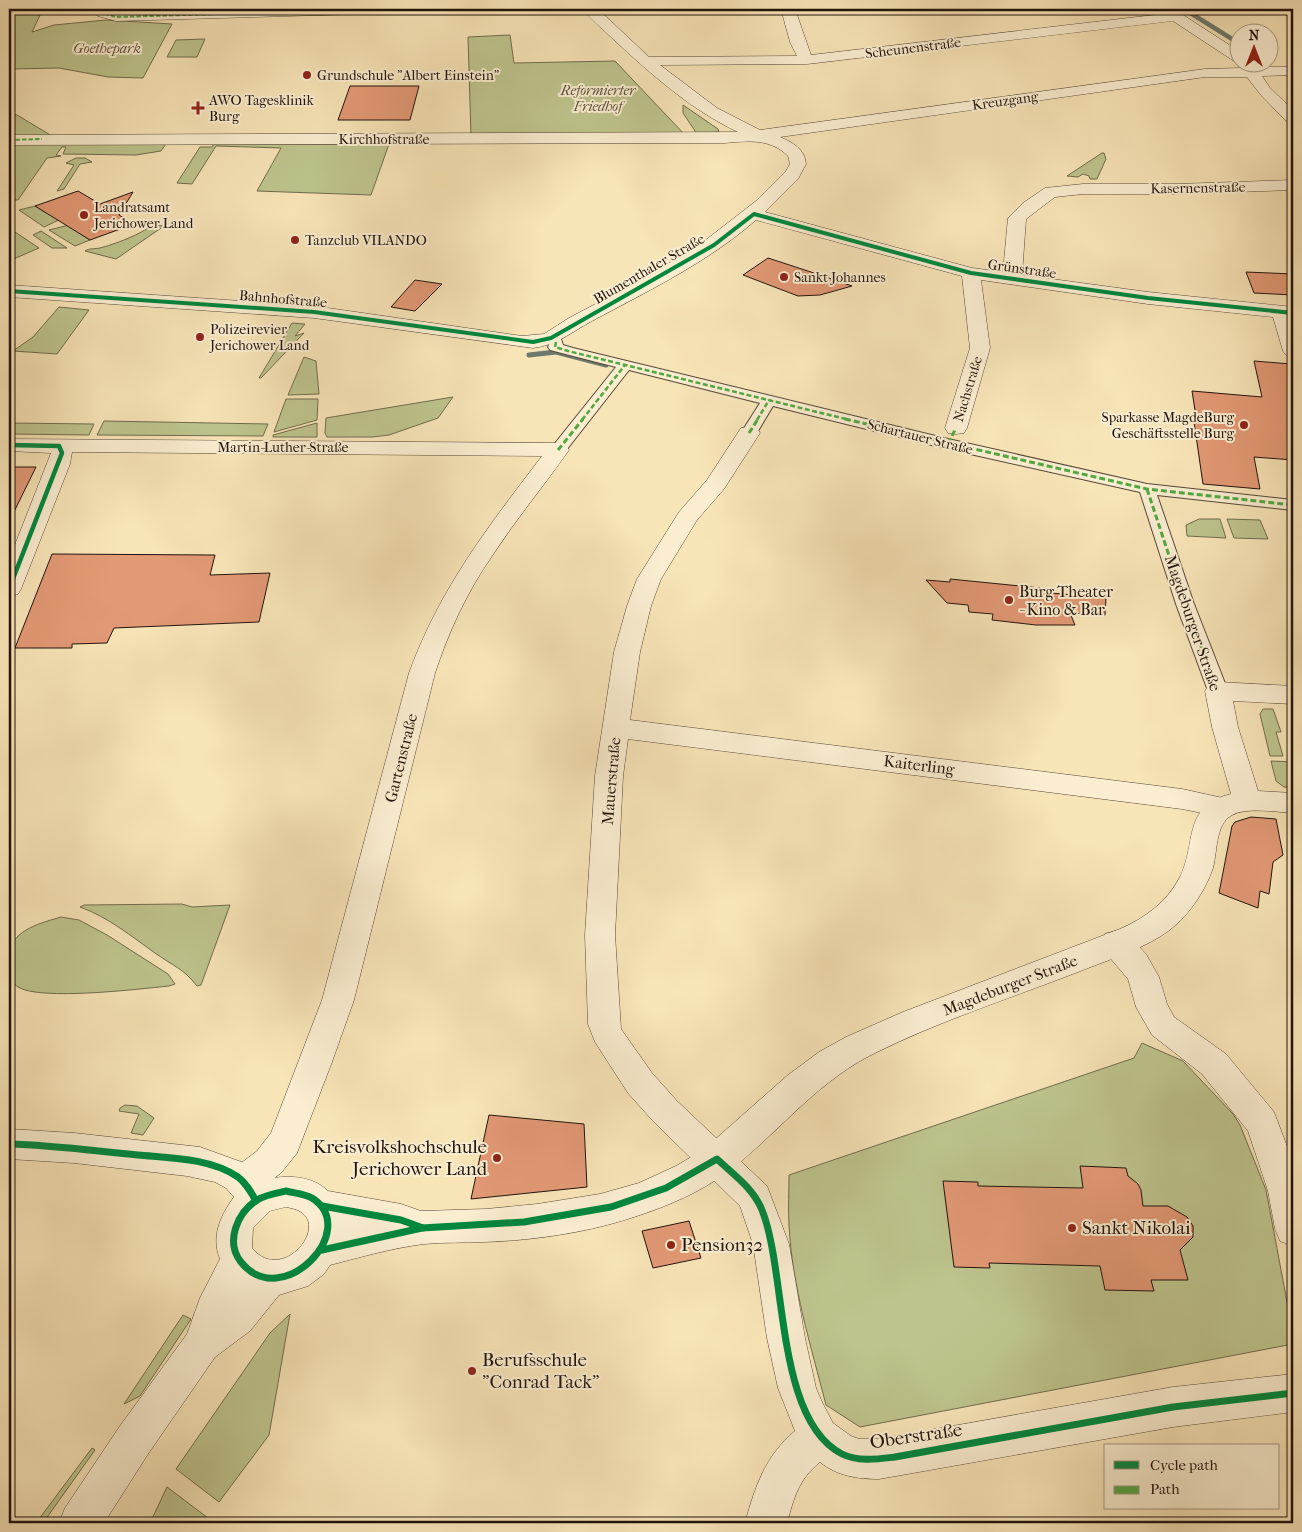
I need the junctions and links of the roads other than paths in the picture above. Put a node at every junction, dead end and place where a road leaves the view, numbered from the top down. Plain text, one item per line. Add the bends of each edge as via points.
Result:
1 (100, 9) edge
2 (392, 9) edge
3 (590, 9) edge
4 (788, 9) edge
5 (1171, 12) edge
6 (1230, 52) edge
7 (807, 60) junction
8 (648, 61) junction
9 (1230, 70) edge
10 (1252, 72) edge
11 (1293, 119) edge
12 (760, 135) junction
13 (9, 140) edge
14 (1293, 185) edge
15 (754, 214) junction
16 (972, 273) junction
17 (1012, 280) junction
18 (9, 291) edge
19 (1287, 313) edge
20 (554, 340) junction
21 (1293, 351) edge
22 (625, 365) junction
23 (769, 400) junction
24 (748, 433) joint
25 (952, 436) junction
26 (9, 445) edge
27 (59, 446) junction
28 (558, 450) junction
29 (1147, 489) junction
30 (1293, 505) edge
31 (9, 589) edge
32 (1218, 691) junction
33 (1293, 695) edge
34 (616, 728) junction
35 (1293, 803) edge
36 (1234, 805) junction
37 (1116, 943) junction
38 (9, 1144) edge
39 (717, 1159) junction
40 (250, 1191) junction
41 (322, 1206) junction
42 (423, 1228) junction
43 (1293, 1229) edge
44 (322, 1250) junction
45 (238, 1262) junction
46 (270, 1278) junction
47 (202, 1344) junction
48 (1293, 1392) edge
49 (819, 1437) junction
50 (80, 1523) edge
51 (766, 1523) edge

1 - 2 street via 116,17
3 - 8 street, Blumenthaler Straße
4 - 7 street via 798,47
5 - 6 street
5 - 7 street, Scheunenstraße
7 - 8 street, Scheunenstraße
8 - 12 street, Blumenthaler Straße via 694,101
9 - 12 street, Kreuzgang via 979,110
10 - 11 street
12 - 13 street, Kirchhofstraße via 681,139
12 - 15 street, Blumenthaler Straße via 790,149 799,162 792,175
14 - 17 street, Kasernenstraße via 1051,192 1021,213 1015,226
15 - 16 street, Grünstraße
15 - 20 street, Blumenthaler Straße via 714,245
16 - 17 street, Grünstraße
16 - 25 street, Nachstraße via 980,348
17 - 19 street, Grünstraße
18 - 20 street, Bahnhofstraße via 314,312 522,343
19 - 21 street
20 - 22 street, Schartauer Straße via 555,347
22 - 23 street, Schartauer Straße
22 - 28 street, Gartenstraße
23 - 24 street, Mauerstraße
23 - 25 street, Schartauer Straße
24 - 34 street, Mauerstraße via 716,484 687,517 649,579 627,652
25 - 29 street, Schartauer Straße
26 - 27 street, Martin-Luther-Straße
27 - 28 street, Martin-Luther-Straße
27 - 31 street via 62,453 59,464
28 - 40 street, Gartenstraße via 473,563 439,624 422,673 338,1000 285,1142
29 - 30 street, Schartauer Straße
29 - 32 street, Magdeburger Straße
32 - 33 street
32 - 36 street, Magdeburger Straße
34 - 36 street, Kaiterling
34 - 39 street, Mauerstraße via 600,935 606,1032 646,1090
35 - 36 street, Kaiterling
36 - 37 street, Magdeburger Straße via 1213,814 1208,822 1198,870 1175,907 1155,925
37 - 39 street, Magdeburger Straße via 860,1045 802,1084
37 - 43 street via 1143,977 1152,1007 1163,1026 1214,1064 1262,1122 1286,1191
38 - 40 street via 82,1147 209,1166 235,1175
39 - 42 street, Magdeburger Straße via 698,1173 661,1191 584,1214
39 - 49 street, Oberstraße via 755,1197 765,1222 797,1388
40 - 41 street via 271,1194 300,1192 313,1197
40 - 45 street via 233,1236 233,1250
41 - 42 street, Magdeburger Straße via 400,1220
41 - 44 street via 328,1227
42 - 44 street, Magdeburger Straße
44 - 46 street via 300,1270
45 - 46 street via 258,1276
45 - 47 street via 213,1310
46 - 47 street via 237,1318
47 - 50 street
48 - 49 street, Oberstraße via 1173,1407 879,1459 859,1459 840,1453
49 - 51 street via 796,1456 780,1478

